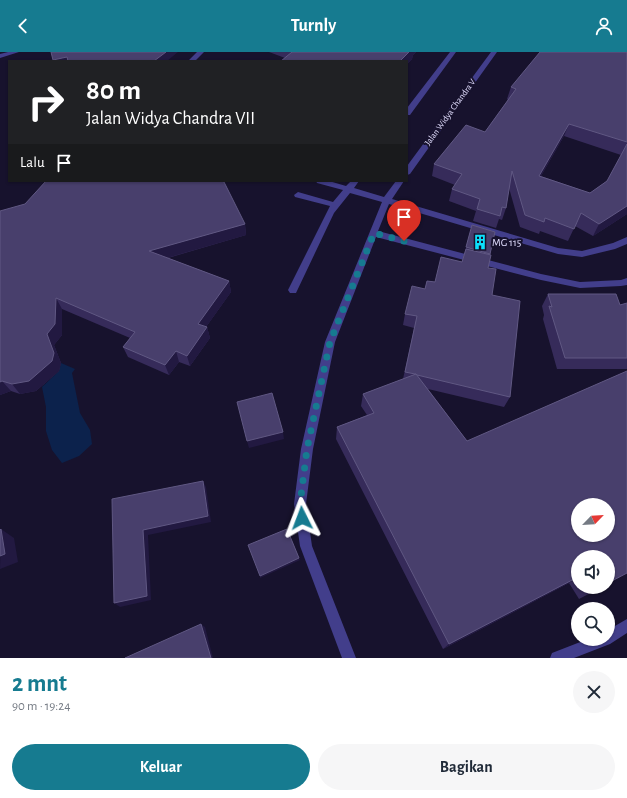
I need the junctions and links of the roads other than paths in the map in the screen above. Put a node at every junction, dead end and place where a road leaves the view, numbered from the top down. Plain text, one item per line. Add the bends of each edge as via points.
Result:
1 (16, 52) edge
2 (201, 52) edge
3 (453, 52) edge
4 (494, 52) edge
5 (0, 56) edge
6 (192, 60) edge
7 (408, 112) edge
8 (408, 171) edge
9 (323, 182) edge
10 (354, 182) edge
11 (399, 182) edge
12 (348, 190) junction
13 (298, 195) dead end
14 (386, 201) junction
15 (336, 205) junction
16 (374, 233) junction
17 (627, 240) edge
18 (627, 281) edge
19 (293, 290) dead end
20 (627, 626) edge
21 (615, 633) edge
22 (587, 646) edge
23 (349, 658) edge
24 (557, 658) edge

1 - 5 street
2 - 6 street
3 - 7 street
4 - 8 street, Jalan Widya Chandra V
9 - 12 street
10 - 12 street
11 - 14 street
12 - 14 street
12 - 15 street
13 - 15 street
14 - 16 street
14 - 17 street via 558,251 582,254 615,246
15 - 19 street
16 - 18 street via 580,285
16 - 23 street via 330,342 307,449 300,504 306,546
20 - 21 street
22 - 24 street

